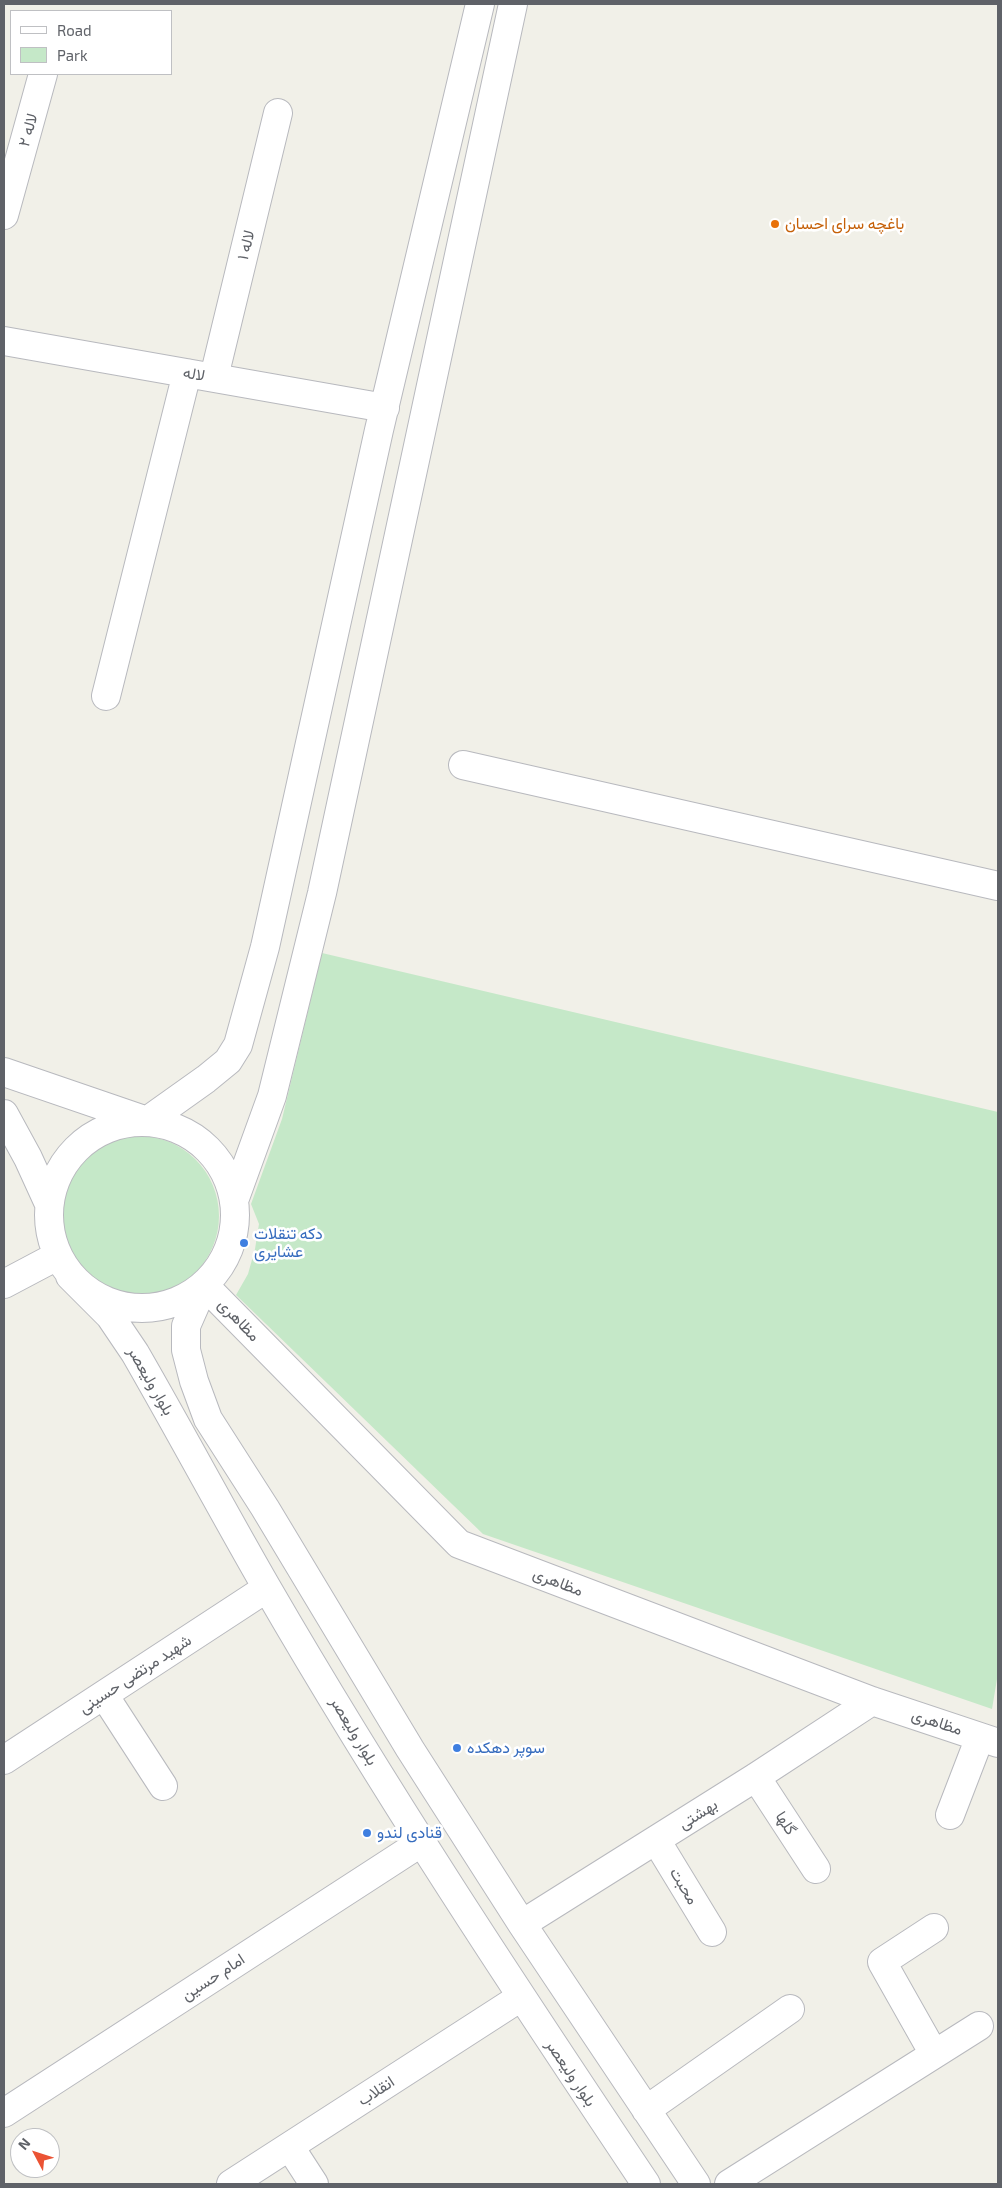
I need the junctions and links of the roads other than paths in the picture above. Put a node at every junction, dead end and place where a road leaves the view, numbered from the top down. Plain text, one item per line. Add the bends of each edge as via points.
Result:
1 (480, 4) edge
2 (513, 4) edge
3 (43, 75) edge
4 (278, 113) dead end
5 (4, 215) edge
6 (4, 341) edge
7 (187, 373) junction
8 (214, 377) junction
9 (385, 408) junction
10 (106, 696) dead end
11 (463, 765) dead end
12 (998, 886) edge
13 (4, 1072) edge
14 (4, 1114) edge
15 (147, 1121) junction
16 (235, 1198) junction
17 (49, 1204) junction
18 (64, 1266) junction
19 (4, 1284) edge
20 (204, 1285) junction
21 (267, 1588) junction
22 (104, 1694) junction
23 (872, 1701) junction
24 (989, 1740) edge
25 (4, 1760) edge
26 (756, 1777) junction
27 (163, 1786) dead end
28 (950, 1815) dead end
29 (656, 1840) junction
30 (422, 1842) junction
31 (816, 1869) dead end
32 (522, 1924) junction
33 (934, 1928) dead end
34 (712, 1932) dead end
35 (521, 1997) junction
36 (790, 2009) dead end
37 (979, 2026) dead end
38 (934, 2054) junction
39 (646, 2110) junction
40 (4, 2113) edge
41 (290, 2146) junction
42 (231, 2184) edge
43 (314, 2184) edge
44 (646, 2184) edge
45 (696, 2184) edge
46 (729, 2184) edge

1 - 9 street
2 - 16 street via 322,893 272,1096
3 - 5 street, لاله ۲
4 - 8 street, لاله ۱
6 - 7 street, لاله
7 - 8 street, لاله
7 - 10 street
8 - 9 street, لاله
9 - 15 street via 265,947 238,1045 228,1061
11 - 12 street
13 - 15 street
14 - 17 street
15 - 16 street via 178,1128 205,1144 224,1169
15 - 17 street via 119,1124 93,1135 72,1153 56,1177
16 - 20 street via 234,1230 224,1260
17 - 18 street via 49,1230
18 - 19 street
18 - 20 street via 86,1290 104,1301 125,1307 167,1305
18 - 21 street, بلوار ولیعصر via 110,1316 135,1353
20 - 23 street, مظاهری via 459,1544
20 - 32 street, بلوار ولیعصر via 186,1326 186,1350 208,1419 410,1749
21 - 22 street, شهید مرتضی حسینی
21 - 30 street, بلوار ولیعصر
22 - 25 street, شهید مرتضی حسینی
22 - 27 street
23 - 24 street, مظاهری
23 - 26 street, بهشتی
24 - 28 street
26 - 29 street, بهشتی
26 - 31 street, گلها
29 - 32 street, بهشتی
29 - 34 street, محبت
30 - 35 street, بلوار ولیعصر
30 - 40 street, امام حسین
32 - 39 street, بلوار ولیعصر
33 - 38 street via 882,1962
35 - 41 street, انقلاب
35 - 44 street, بلوار ولیعصر
36 - 39 street
37 - 38 street
38 - 46 street
39 - 45 street, بلوار ولیعصر
41 - 42 street, انقلاب
41 - 43 street

